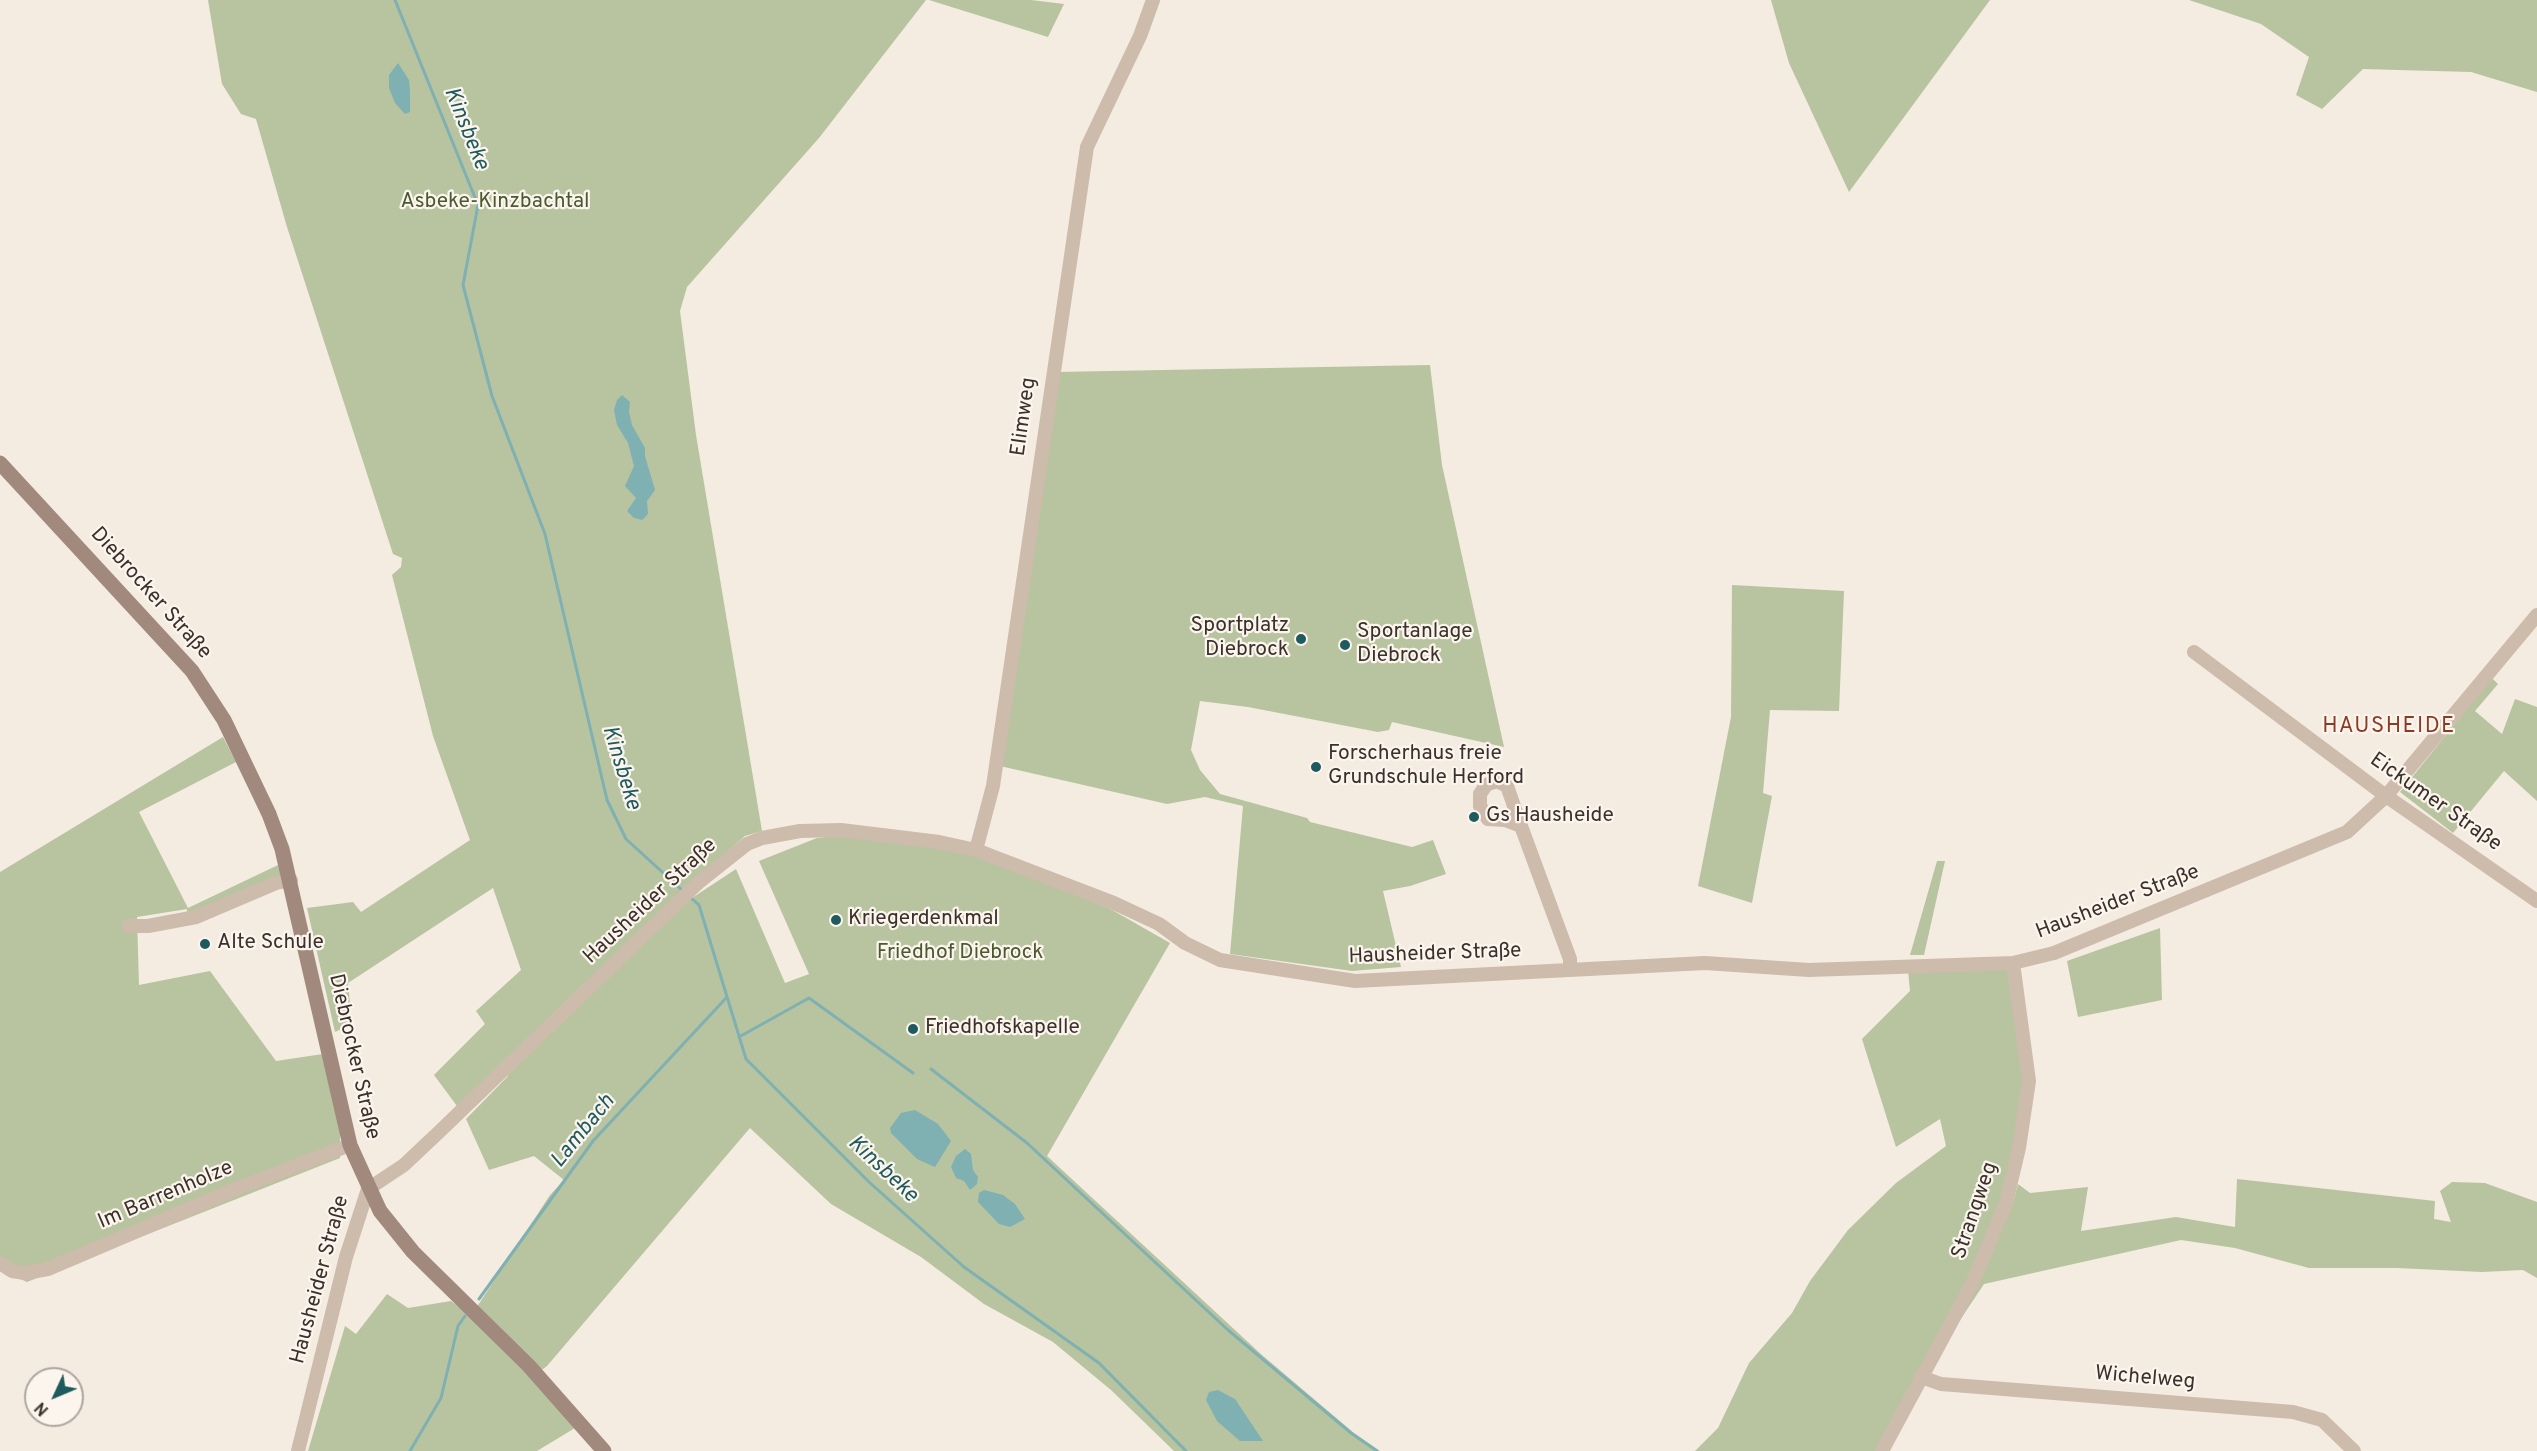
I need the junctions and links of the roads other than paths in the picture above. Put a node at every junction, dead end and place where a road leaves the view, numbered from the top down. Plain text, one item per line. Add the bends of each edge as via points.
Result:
1 (1153, 0) edge
2 (0, 463) edge
3 (2537, 615) edge
4 (2194, 652) dead end
5 (2386, 796) junction
6 (1521, 826) dead end
7 (976, 850) junction
8 (291, 880) junction
9 (2537, 901) edge
10 (129, 926) dead end
11 (2013, 963) junction
12 (1570, 969) junction
13 (350, 1145) junction
14 (368, 1189) junction
15 (0, 1263) edge
16 (1921, 1377) junction
17 (298, 1451) edge
18 (603, 1451) edge
19 (1882, 1451) edge
20 (2354, 1451) edge

1 - 7 street, Elimweg via 1087,147 993,786
2 - 8 main road, Diebrocker Straße via 168,643 207,691 269,814
3 - 5 street, Hausheider Straße
4 - 5 street, Eickumer Straße
5 - 9 street, Eickumer Straße
5 - 11 street, Hausheider Straße via 2357,825 2336,838 2054,953
6 - 12 street via 1570,959
7 - 12 street, Hausheider Straße via 1114,903 1159,924 1204,953 1244,964 1355,981
7 - 14 street, Hausheider Straße via 841,830 778,834 747,844 699,882 404,1165
8 - 10 street via 196,917
8 - 13 main road, Diebrocker Straße
11 - 12 street, Hausheider Straße via 1809,970 1705,963
11 - 16 street, Strangweg via 2029,1081 2019,1148 2006,1203 1973,1282
13 - 14 main road, Diebrocker Straße
13 - 15 street, Im Barrenholze via 48,1269 25,1274
14 - 17 street, Hausheider Straße via 346,1257
14 - 18 main road, Diebrocker Straße via 406,1244 529,1366
16 - 19 street, Strangweg
16 - 20 street, Wichelweg via 1941,1384 2293,1412 2322,1420

